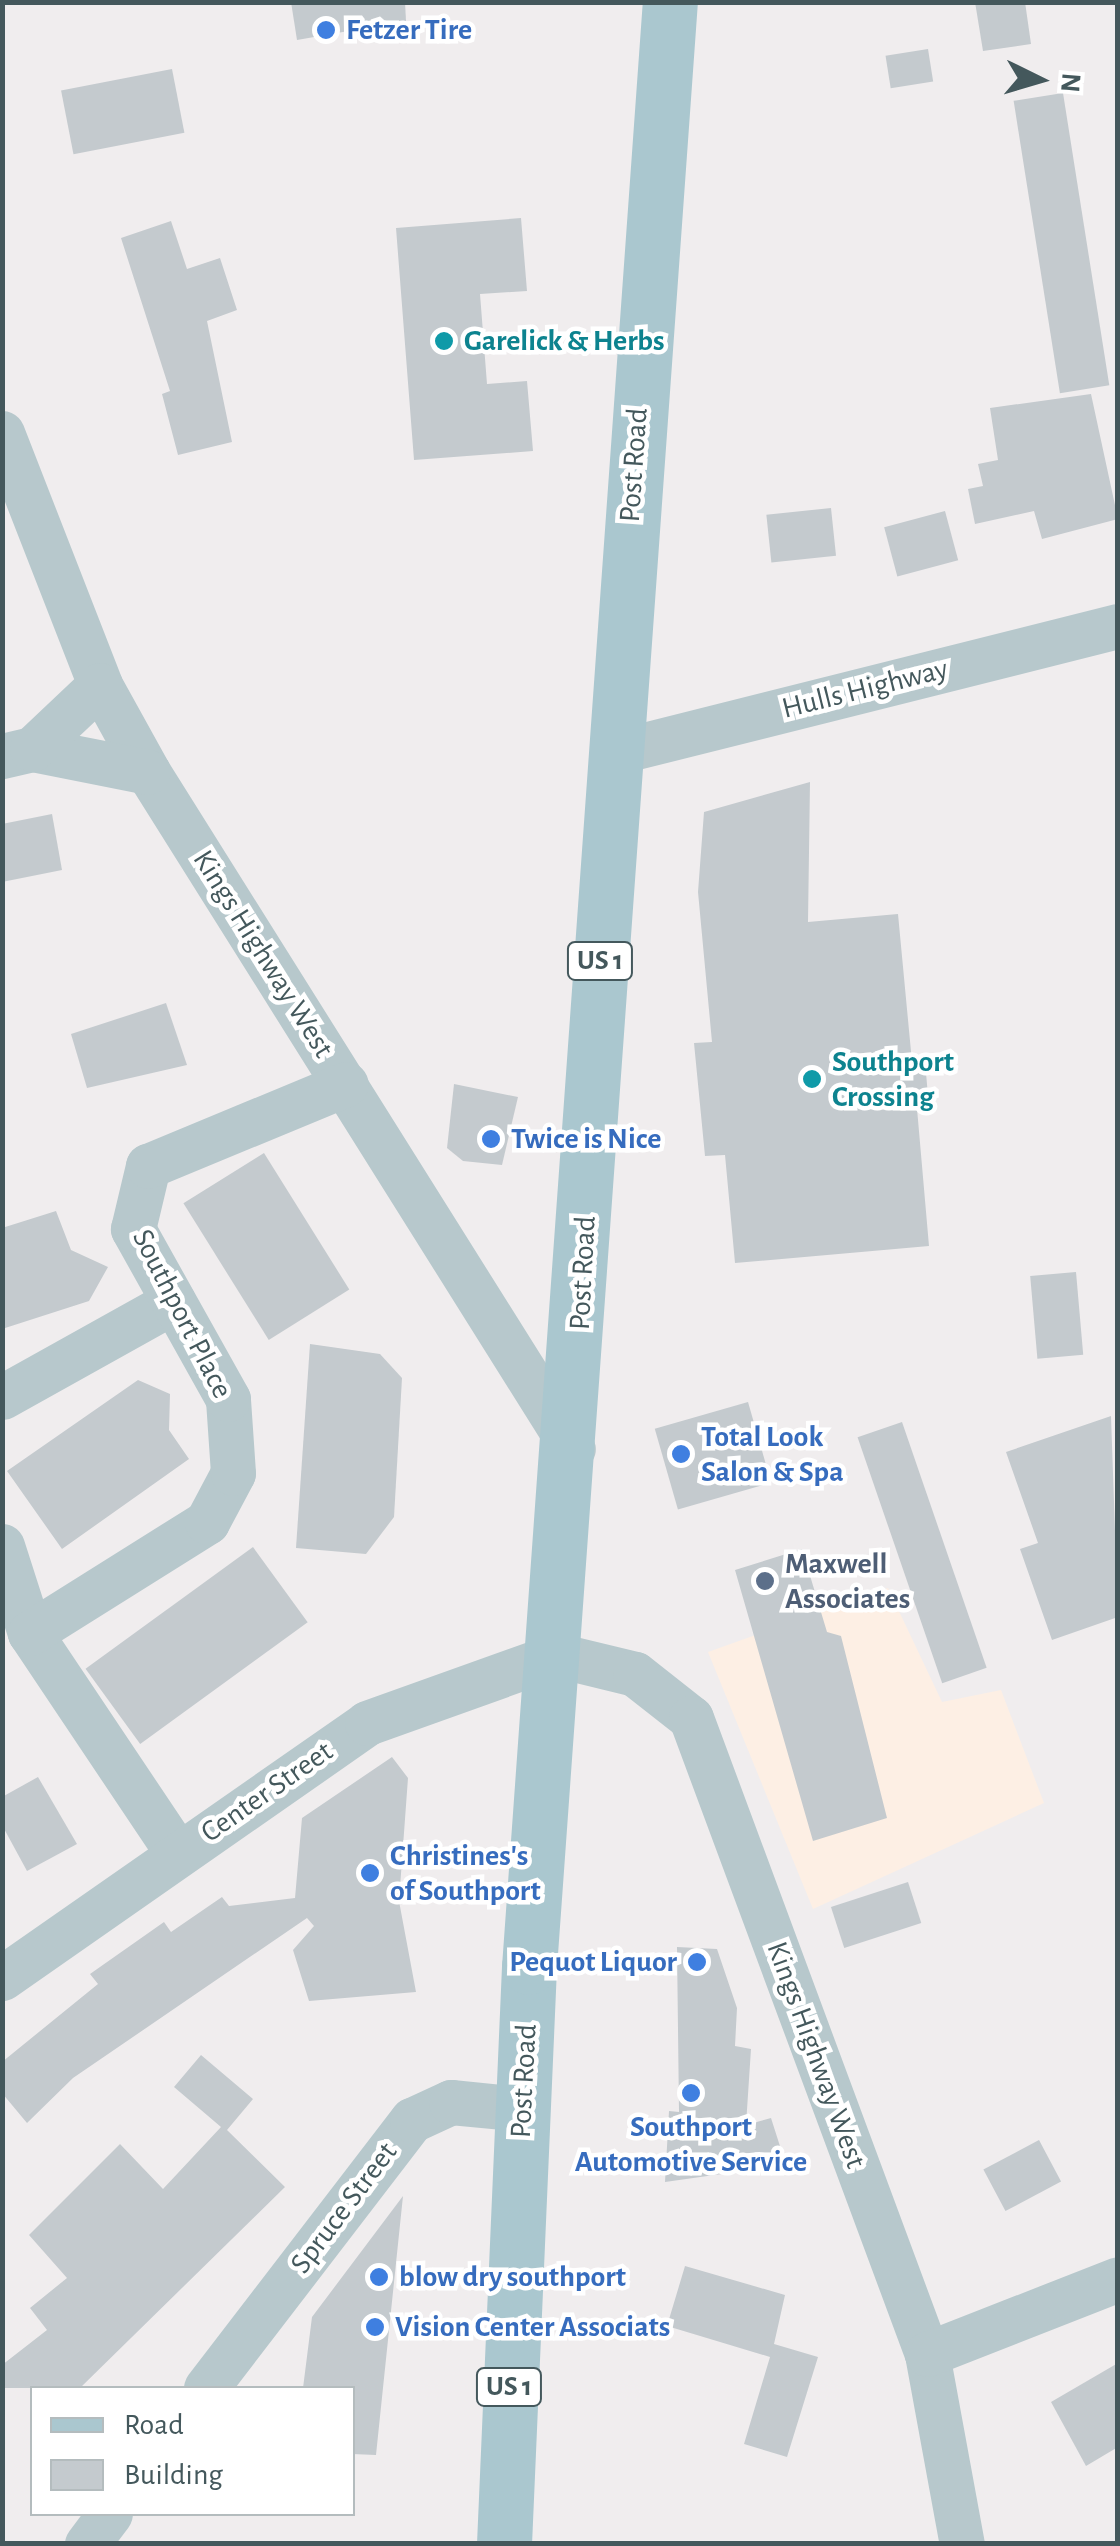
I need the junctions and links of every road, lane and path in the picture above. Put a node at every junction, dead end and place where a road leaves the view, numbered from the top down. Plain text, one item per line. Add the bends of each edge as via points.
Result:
1 (670, 2) edge
2 (2, 433) edge
3 (1118, 626) edge
4 (100, 685) junction
5 (17, 752) edge
6 (612, 753) junction
7 (148, 772) junction
8 (346, 1084) junction
9 (173, 1302) junction
10 (2, 1397) edge
11 (573, 1449) junction
12 (2, 1546) edge
13 (30, 1633) junction
14 (556, 1655) junction
15 (178, 1854) junction
16 (2, 1978) edge
17 (523, 2109) junction
18 (1118, 2280) edge
19 (928, 2354) junction
20 (208, 2386) edge
21 (109, 2516) edge
22 (88, 2544) edge
23 (504, 2544) edge
24 (962, 2544) edge

1 - 6 main road, Post Road / US 1
2 - 4 street, Kings Highway West
3 - 6 street, Hulls Highway
4 - 5 street
4 - 7 street, Kings Highway West
5 - 7 street
6 - 11 main road, Post Road / US 1
7 - 8 street, Kings Highway West
8 - 9 street, Southport Place via 148,1166 133,1229
8 - 11 street, Kings Highway West
9 - 10 street
9 - 13 street, Southport Place via 237,1429 226,1494 208,1522
11 - 14 main road, Post Road / US 1
12 - 13 street
13 - 15 street
14 - 15 street, Center Street via 367,1724
14 - 17 main road, Post Road / US 1
14 - 19 street, Kings Highway West via 635,1674 691,1718
15 - 16 street, Center Street
17 - 20 street, Spruce Street via 451,2102 412,2120
17 - 23 main road, Post Road / US 1
18 - 19 street
19 - 24 street, Kings Highway West
21 - 22 street

